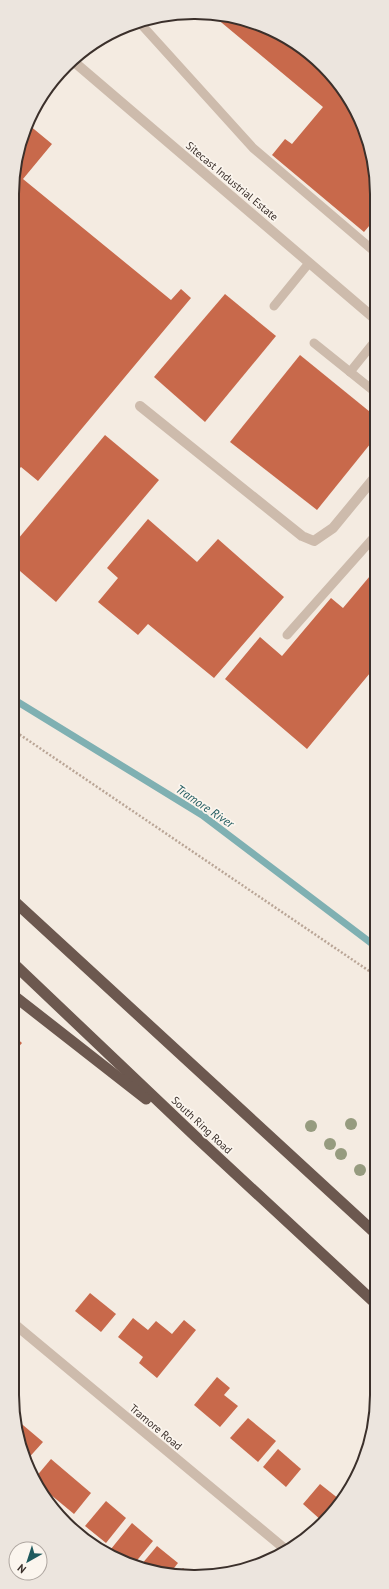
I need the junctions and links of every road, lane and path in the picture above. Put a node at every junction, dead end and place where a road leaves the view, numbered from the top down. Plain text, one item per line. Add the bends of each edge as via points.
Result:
1 (144, 26) edge
2 (77, 64) edge
3 (370, 247) edge
4 (310, 263) junction
5 (274, 306) dead end
6 (370, 314) edge
7 (314, 343) dead end
8 (370, 348) edge
9 (350, 372) junction
10 (370, 387) edge
11 (140, 406) dead end
12 (370, 484) edge
13 (370, 542) edge
14 (287, 635) dead end
15 (19, 734) edge
16 (19, 906) edge
17 (19, 969) edge
18 (370, 972) edge
19 (19, 1000) edge
20 (196, 1137) junction
21 (370, 1228) edge
22 (370, 1298) edge
23 (19, 1328) edge
24 (282, 1546) edge

1 - 3 lane via 253,148
2 - 4 street, Sitecast Industrial Estate
4 - 5 lane
4 - 6 street, Sitecast Industrial Estate
7 - 9 lane
8 - 9 lane
9 - 10 lane
11 - 12 street via 302,536 314,542 333,528
13 - 14 lane
15 - 18 path
16 - 21 highway
17 - 20 highway, South Ring Road
19 - 20 highway
20 - 22 highway, South Ring Road
23 - 24 street, Tramore Road

